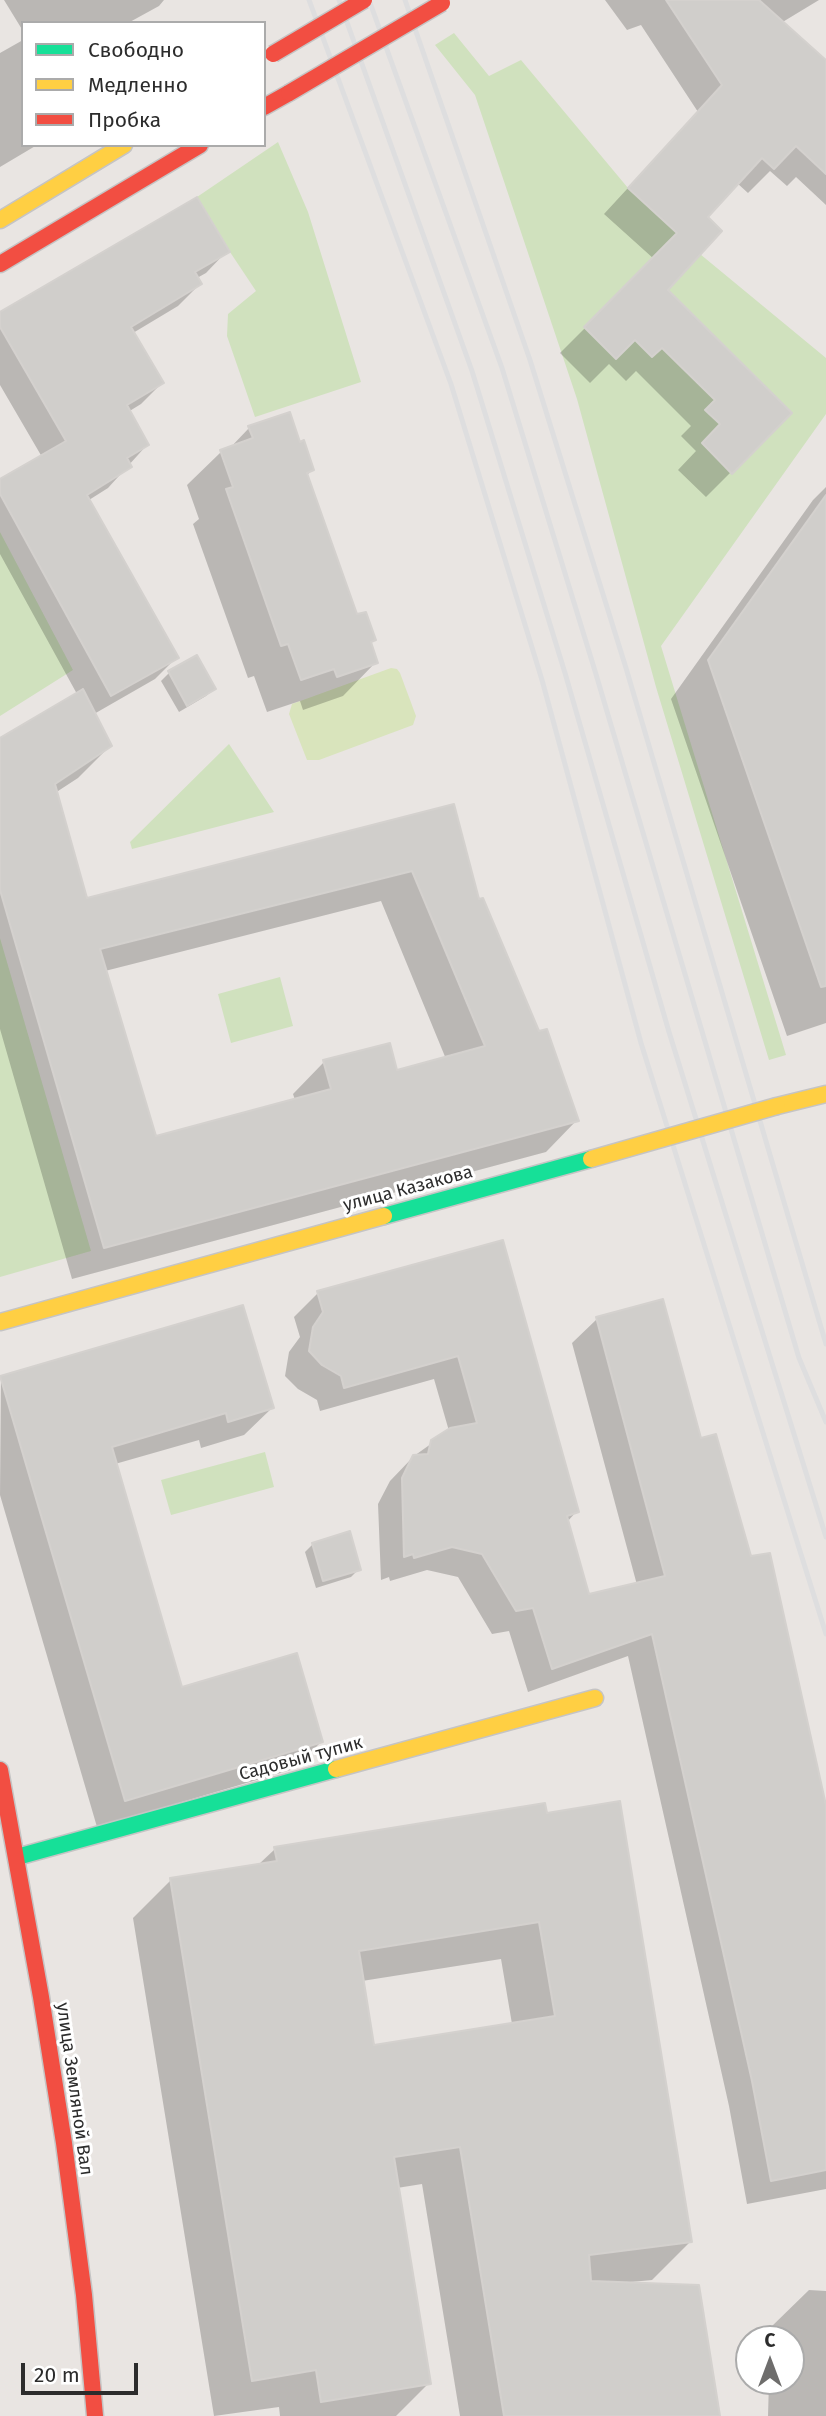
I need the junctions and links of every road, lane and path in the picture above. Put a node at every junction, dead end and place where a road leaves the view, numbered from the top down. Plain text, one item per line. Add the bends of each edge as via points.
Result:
1 (364, 0) edge
2 (444, 1) edge
3 (269, 57) edge
4 (266, 106) edge
5 (121, 147) edge
6 (197, 147) edge
7 (0, 220) edge
8 (0, 264) edge
9 (826, 1094) edge
10 (0, 1322) edge
11 (595, 1698) dead end
12 (0, 1770) edge
13 (17, 1857) junction
14 (94, 2416) edge

1 - 3 street, bridge
2 - 4 street, bridge
5 - 7 street
6 - 8 street
9 - 10 street, улица Казакова, bridge
11 - 13 street, Садовый тупик
12 - 13 street, улица Земляной Вал
13 - 14 street, улица Земляной Вал via 64,2143

